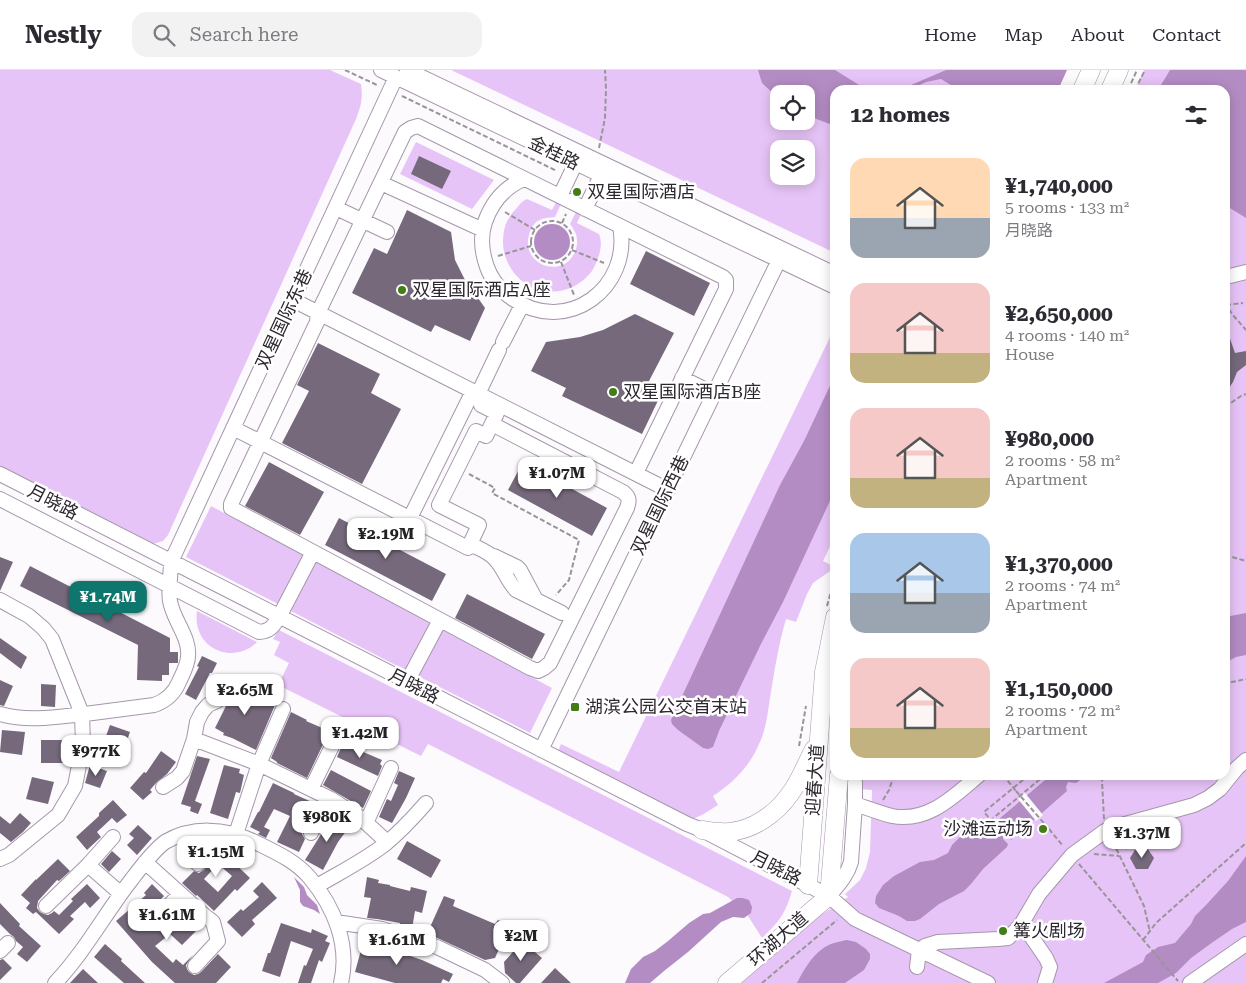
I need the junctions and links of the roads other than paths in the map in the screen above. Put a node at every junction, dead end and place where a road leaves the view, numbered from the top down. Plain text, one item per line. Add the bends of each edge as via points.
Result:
1 (381, 70) edge
2 (1091, 70) edge
3 (1119, 70) edge
4 (402, 74) edge
5 (1084, 85) edge
6 (1112, 85) edge
7 (578, 158) junction
8 (601, 167) junction
9 (524, 179) junction
10 (381, 182) junction
11 (560, 196) junction
12 (336, 208) junction
13 (585, 209) junction
14 (363, 220) junction
15 (620, 226) junction
16 (483, 230) junction
17 (387, 232) dead end
18 (779, 260) junction
19 (830, 272) edge
20 (1246, 272) edge
21 (1230, 276) edge
22 (830, 285) edge
23 (293, 300) junction
24 (522, 304) junction
25 (318, 313) junction
26 (682, 378) junction
27 (714, 394) junction
28 (473, 395) junction
29 (458, 422) junction
30 (492, 424) junction
31 (233, 428) junction
32 (476, 431) junction
33 (260, 442) junction
34 (0, 474) edge
35 (636, 474) junction
36 (668, 490) junction
37 (0, 499) edge
38 (410, 518) junction
39 (470, 544) junction
40 (313, 552) junction
41 (171, 562) junction
42 (170, 587) junction
43 (0, 600) edge
44 (579, 606) junction
45 (562, 613) junction
46 (830, 614) edge
47 (280, 617) junction
48 (440, 620) junction
49 (567, 628) junction
50 (407, 682) junction
51 (217, 701) dead end
52 (283, 709) dead end
53 (0, 714) edge
54 (82, 714) junction
55 (337, 736) dead end
56 (194, 739) junction
57 (818, 742) junction
58 (541, 750) junction
59 (1246, 760) edge
60 (259, 764) junction
61 (391, 768) dead end
62 (1230, 777) edge
63 (847, 780) edge
64 (848, 780) edge
65 (973, 780) edge
66 (1228, 780) edge
67 (163, 787) dead end
68 (311, 789) junction
69 (328, 798) junction
70 (426, 803) dead end
71 (855, 804) junction
72 (366, 823) junction
73 (702, 830) junction
74 (311, 833) dead end
75 (236, 834) junction
76 (180, 836) junction
77 (113, 837) dead end
78 (388, 842) junction
79 (0, 859) edge
80 (145, 862) junction
81 (198, 864) dead end
82 (88, 865) junction
83 (808, 884) junction
84 (317, 886) junction
85 (120, 893) junction
86 (180, 894) junction
87 (829, 896) junction
88 (46, 906) dead end
89 (155, 920) dead end
90 (336, 922) junction
91 (1022, 923) junction
92 (1246, 944) edge
93 (919, 950) junction
94 (195, 966) dead end
95 (917, 966) dead end
96 (57, 983) edge
97 (340, 983) edge
98 (502, 983) edge
99 (727, 983) edge
100 (988, 983) edge
101 (1045, 983) edge
102 (1190, 983) edge

1 - 4 street, 金桂路
2 - 5 main road
3 - 6 main road
4 - 7 street, 金桂路
4 - 12 street, 双星国际东巷 via 390,91
7 - 8 street, 金桂路
7 - 11 street
8 - 13 street
8 - 18 street, 金桂路
8 - 19 street, 金桂路
9 - 10 street via 418,126 405,132
9 - 11 street
9 - 16 street via 501,194 493,204
10 - 14 street
10 - 16 street
11 - 13 street
12 - 14 street
12 - 23 street, 双星国际东巷
13 - 15 street
14 - 17 street
14 - 25 street
15 - 24 street via 622,248 616,269 611,280 595,297 564,311 541,311
15 - 26 street via 726,280 726,289
16 - 24 street via 484,260 493,280
18 - 22 street, 金桂路
18 - 27 street, 双星国际西巷
20 - 21 street
23 - 25 street
23 - 31 street, 双星国际东巷
24 - 28 street
25 - 28 street
25 - 33 street
26 - 27 street
26 - 35 street
27 - 36 street, 双星国际西巷
28 - 29 street
28 - 30 street via 497,413
28 - 35 street
29 - 32 street
29 - 38 street
30 - 32 street via 486,436
30 - 44 street via 628,496 627,508
31 - 33 street
31 - 41 street, 双星国际东巷
32 - 39 street via 439,506 479,526
33 - 38 street
33 - 40 street via 231,508
34 - 41 street, 月晓路
35 - 36 street
36 - 58 street, 双星国际西巷
37 - 42 street
38 - 39 street via 468,548
39 - 45 street via 496,559 516,590
40 - 47 street
40 - 48 street
41 - 42 street
41 - 47 street, 月晓路
42 - 47 street via 259,632 267,631
42 - 54 street via 175,618 188,646 188,657 174,692 154,706
43 - 54 street via 29,616 52,639
44 - 45 street via 570,606
44 - 49 street
45 - 49 street via 562,622
46 - 57 main road, 迎春大道
47 - 50 street, 月晓路
48 - 49 street via 538,671 550,662
48 - 50 street
50 - 58 street, 月晓路
51 - 56 street via 202,712
52 - 60 street
53 - 54 street via 31,718
54 - 79 street via 83,745 75,786 58,815
55 - 68 street
56 - 60 street
56 - 67 street via 183,771
57 - 73 main road via 790,794 763,820 728,832
57 - 83 main road, 迎春大道
58 - 73 street, 月晓路
59 - 62 street
60 - 68 street
60 - 75 street
61 - 72 street
63 - 87 main road, 迎春大道
64 - 71 street
65 - 71 street via 946,804 912,817 892,816
66 - 91 street via 1220,790 1194,805 1105,831 1072,855 1039,894
68 - 69 street
69 - 72 street
69 - 74 street
70 - 78 street
71 - 87 street via 849,870
72 - 78 street
73 - 83 street, 月晓路
75 - 76 street via 212,830
75 - 84 street via 292,861
76 - 80 street via 165,843
76 - 81 street
77 - 82 street
78 - 84 street
80 - 85 street
80 - 86 street
82 - 85 street
82 - 88 street
83 - 87 street, 月晓路
84 - 90 street
85 - 96 street
86 - 89 street
86 - 94 street via 213,922 218,940
87 - 93 street, 月晓路 via 856,919
87 - 99 main road, 环湖大道
90 - 97 street via 344,958
90 - 98 street via 382,929 437,947 485,970
91 - 93 street via 1008,938 938,942
91 - 101 street via 1050,966
92 - 102 street
93 - 95 street
93 - 100 street, 月晓路

